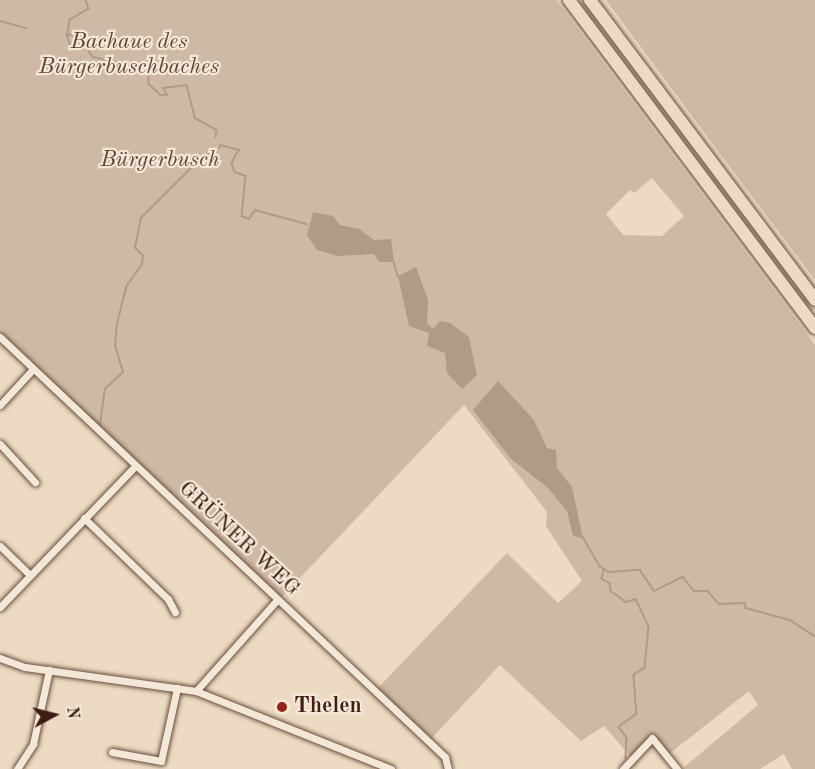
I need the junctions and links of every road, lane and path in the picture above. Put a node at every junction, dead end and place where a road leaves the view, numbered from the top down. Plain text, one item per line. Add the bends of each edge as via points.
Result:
1 (569, 0) edge
2 (590, 0) edge
3 (815, 300) edge
4 (815, 328) edge
5 (0, 337) edge
6 (33, 369) junction
7 (0, 405) edge
8 (0, 444) edge
9 (135, 466) junction
10 (35, 482) dead end
11 (84, 518) junction
12 (0, 546) edge
13 (30, 575) junction
14 (277, 600) junction
15 (0, 608) edge
16 (175, 612) dead end
17 (0, 658) edge
18 (49, 670) junction
19 (177, 688) junction
20 (196, 691) junction
21 (112, 752) dead end
22 (17, 769) edge
23 (391, 769) edge
24 (448, 769) edge
25 (623, 769) edge
26 (676, 769) edge

1 - 4 highway
2 - 3 highway
5 - 6 street, GRÜNER WEG
6 - 7 street
6 - 9 street, GRÜNER WEG
8 - 10 street
9 - 11 street
9 - 14 street, GRÜNER WEG
11 - 13 street
11 - 16 street via 168,598
12 - 13 street
13 - 15 street
14 - 20 street
14 - 24 street, GRÜNER WEG via 444,757
17 - 18 street
18 - 19 street
18 - 22 street via 33,744
19 - 20 street
19 - 21 street via 161,761
20 - 23 street
25 - 26 street via 652,738

